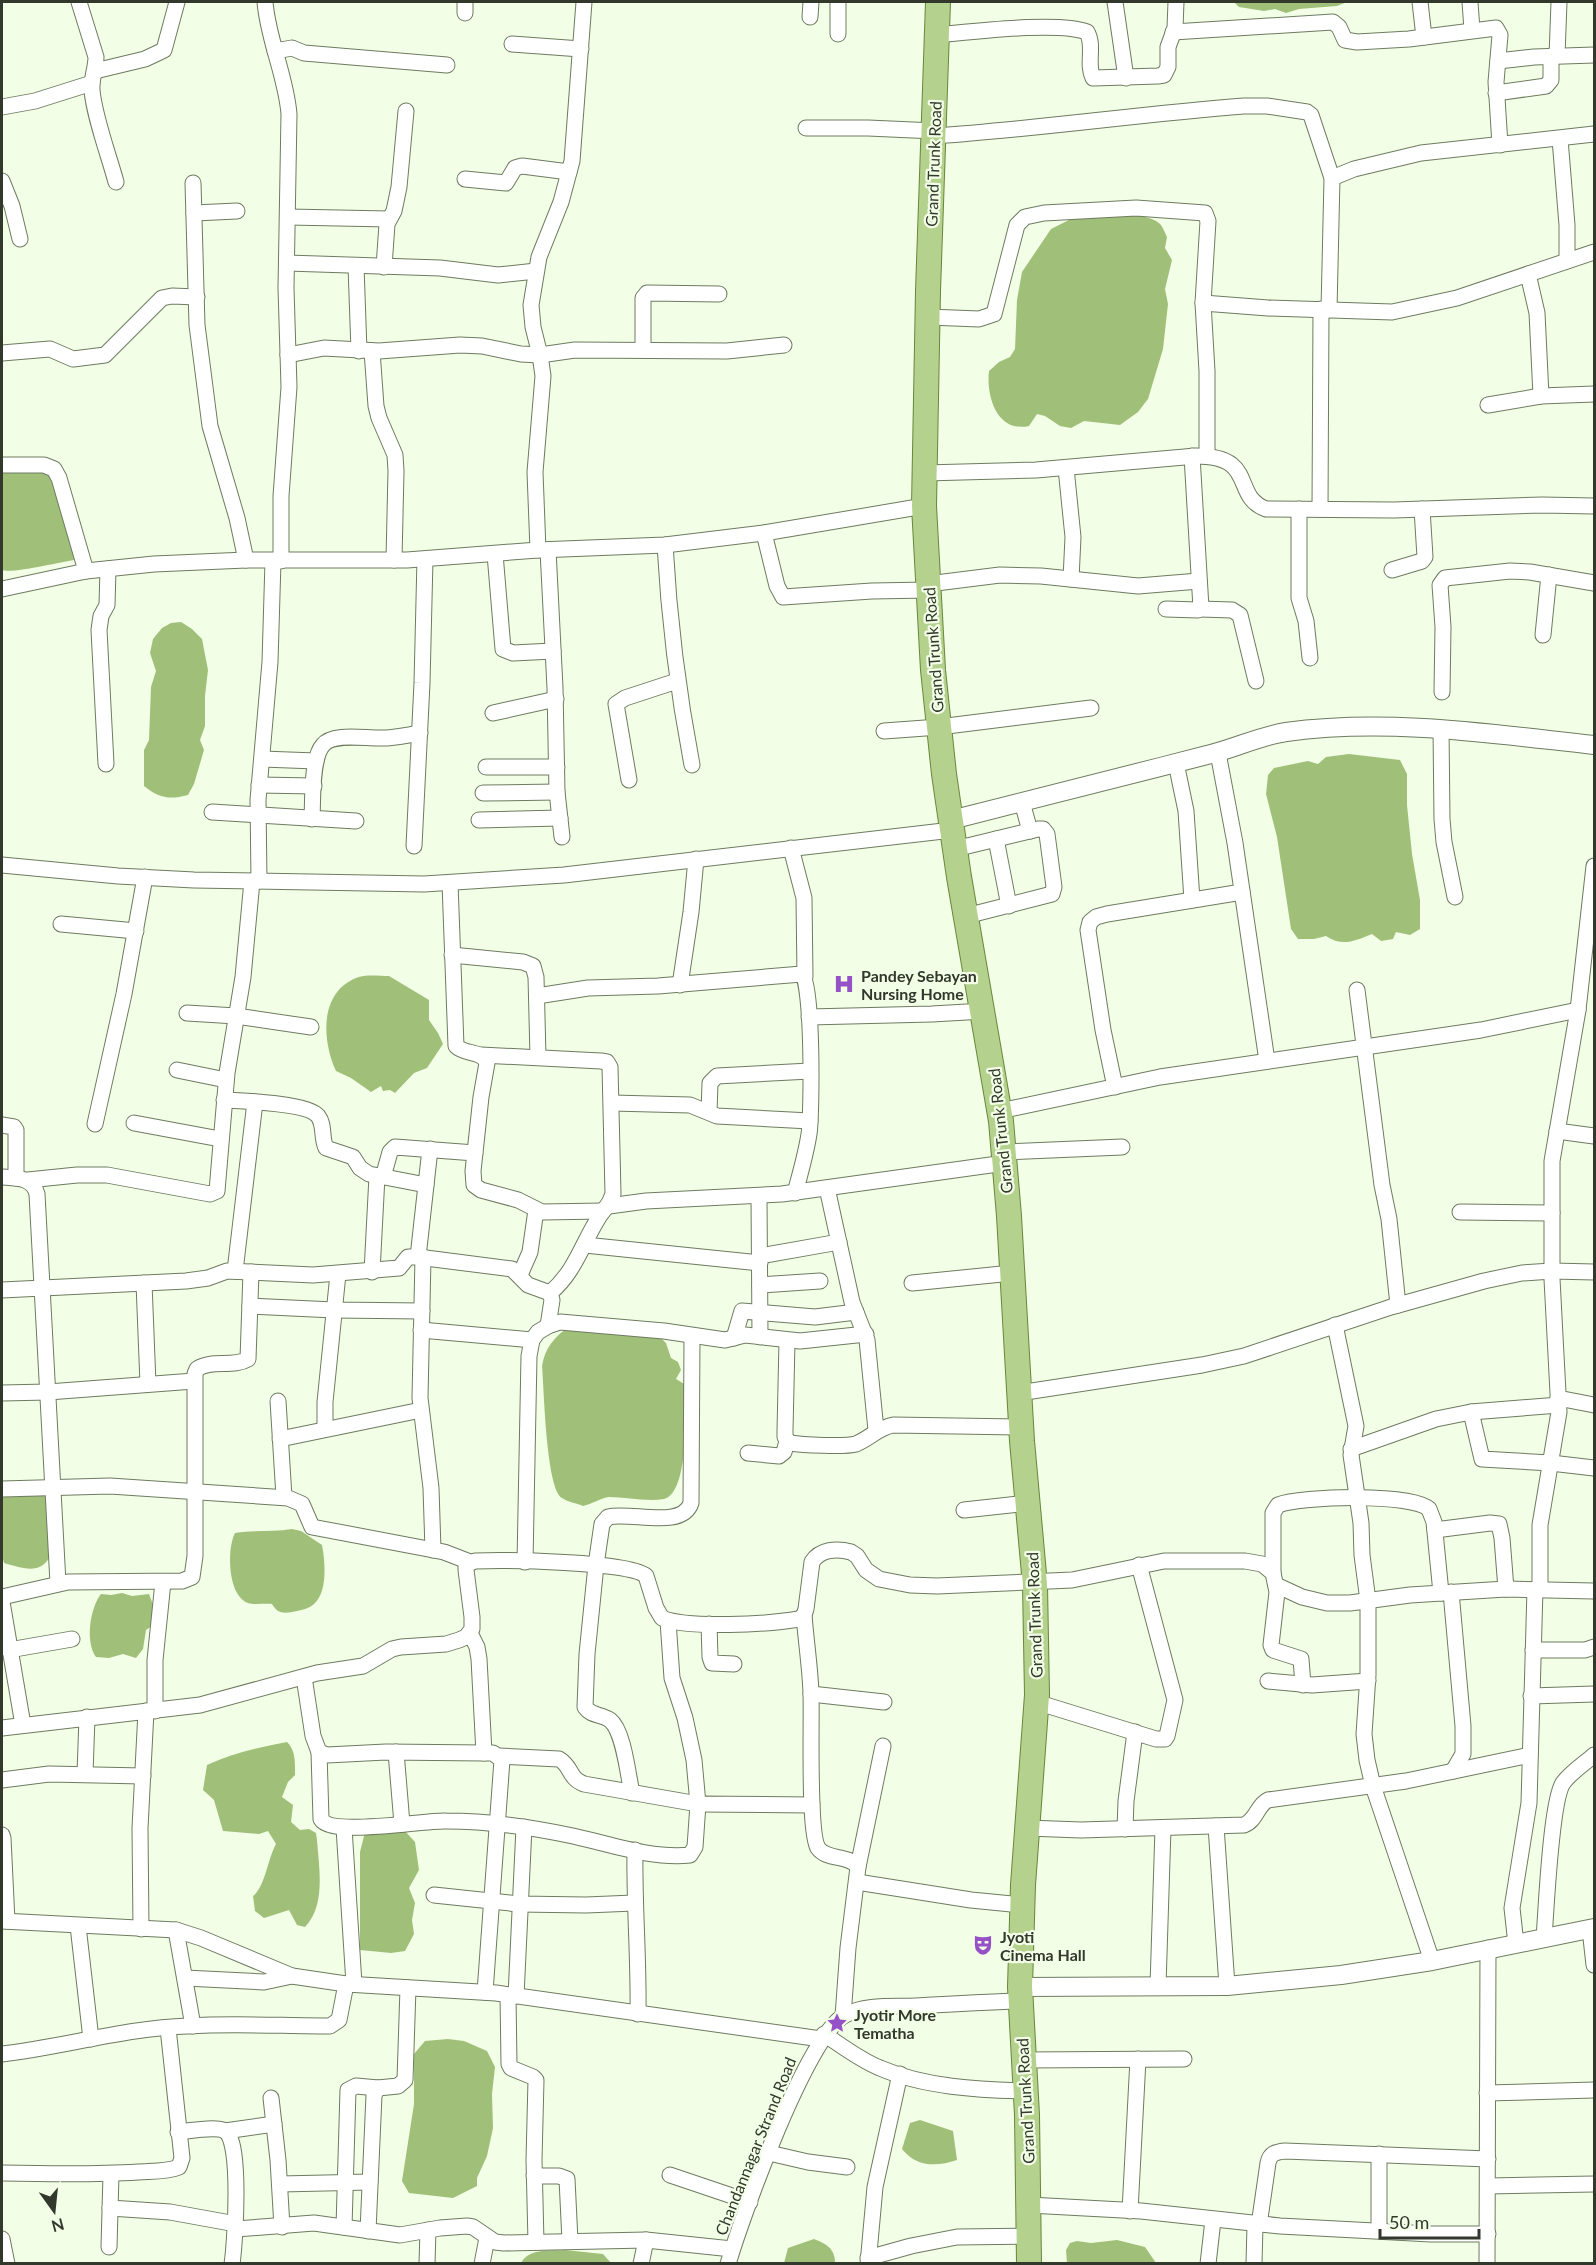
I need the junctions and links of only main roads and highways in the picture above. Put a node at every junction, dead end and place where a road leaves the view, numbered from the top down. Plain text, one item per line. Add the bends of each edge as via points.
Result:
1 (938, 2) edge
2 (1029, 2264) edge

1 - 2 main road, Grand Trunk Road via 924,506 939,727 1005,1158 1021,1427 1035,1582 1036,1701 1022,1905 1021,1994

